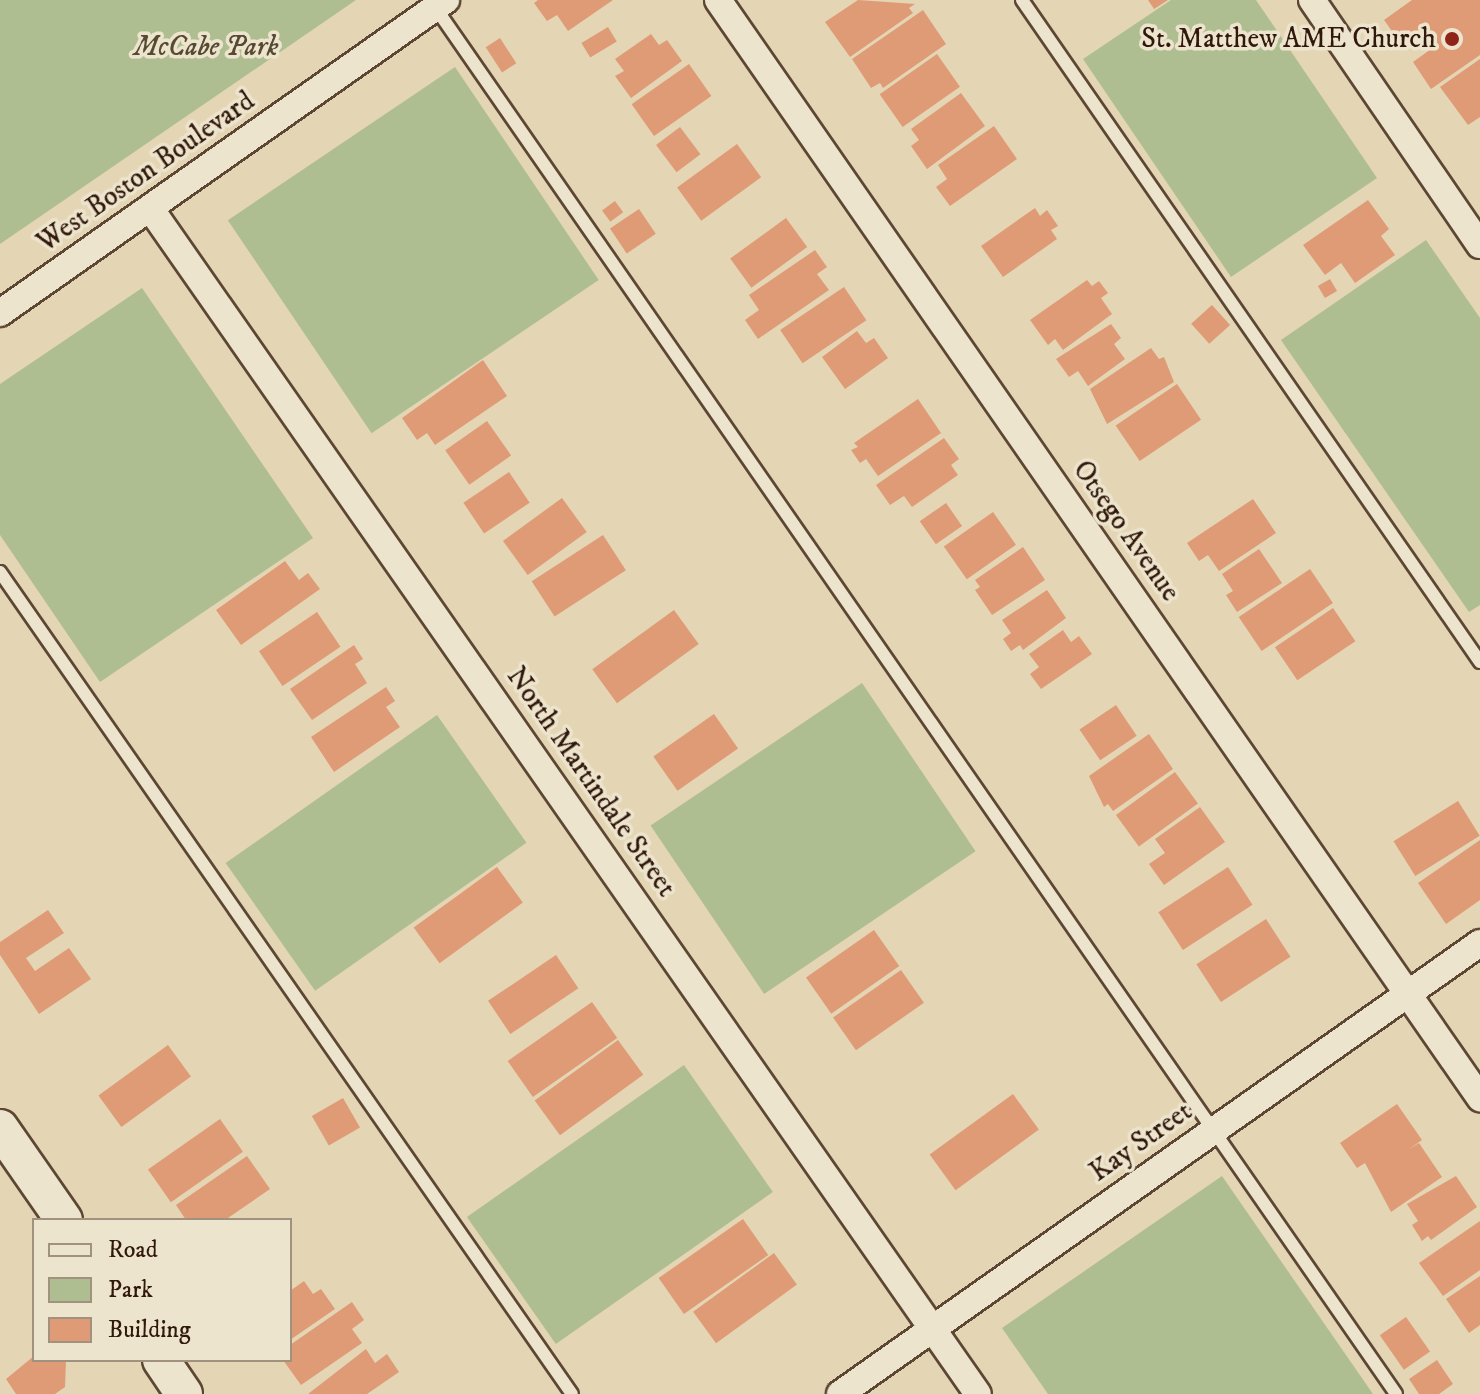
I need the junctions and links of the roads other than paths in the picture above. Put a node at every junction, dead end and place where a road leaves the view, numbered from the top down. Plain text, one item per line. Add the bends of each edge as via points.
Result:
1 (718, 0) edge
2 (1022, 0) edge
3 (1312, 0) edge
4 (441, 4) edge
5 (150, 208) junction
6 (1480, 245) edge
7 (0, 313) edge
8 (0, 572) edge
9 (1480, 662) edge
10 (1480, 943) edge
11 (1408, 993) junction
12 (1480, 1098) edge
13 (0, 1128) edge
14 (1216, 1129) junction
15 (63, 1218) edge
16 (934, 1328) junction
17 (162, 1362) edge
18 (184, 1394) edge
19 (572, 1394) edge
20 (840, 1394) edge
21 (978, 1394) edge
22 (1396, 1394) edge

1 - 11 street, Otsego Avenue
2 - 9 lane
3 - 6 street
4 - 5 street, West Boston Boulevard
4 - 14 lane
5 - 7 street, West Boston Boulevard
5 - 16 street, North Martindale Street
8 - 19 lane
10 - 11 street, Kay Street
11 - 12 street, Otsego Avenue
11 - 14 street, Kay Street
13 - 15 street
14 - 16 street, Kay Street
14 - 22 lane
16 - 20 street, Kay Street
16 - 21 street, North Martindale Street
17 - 18 street

